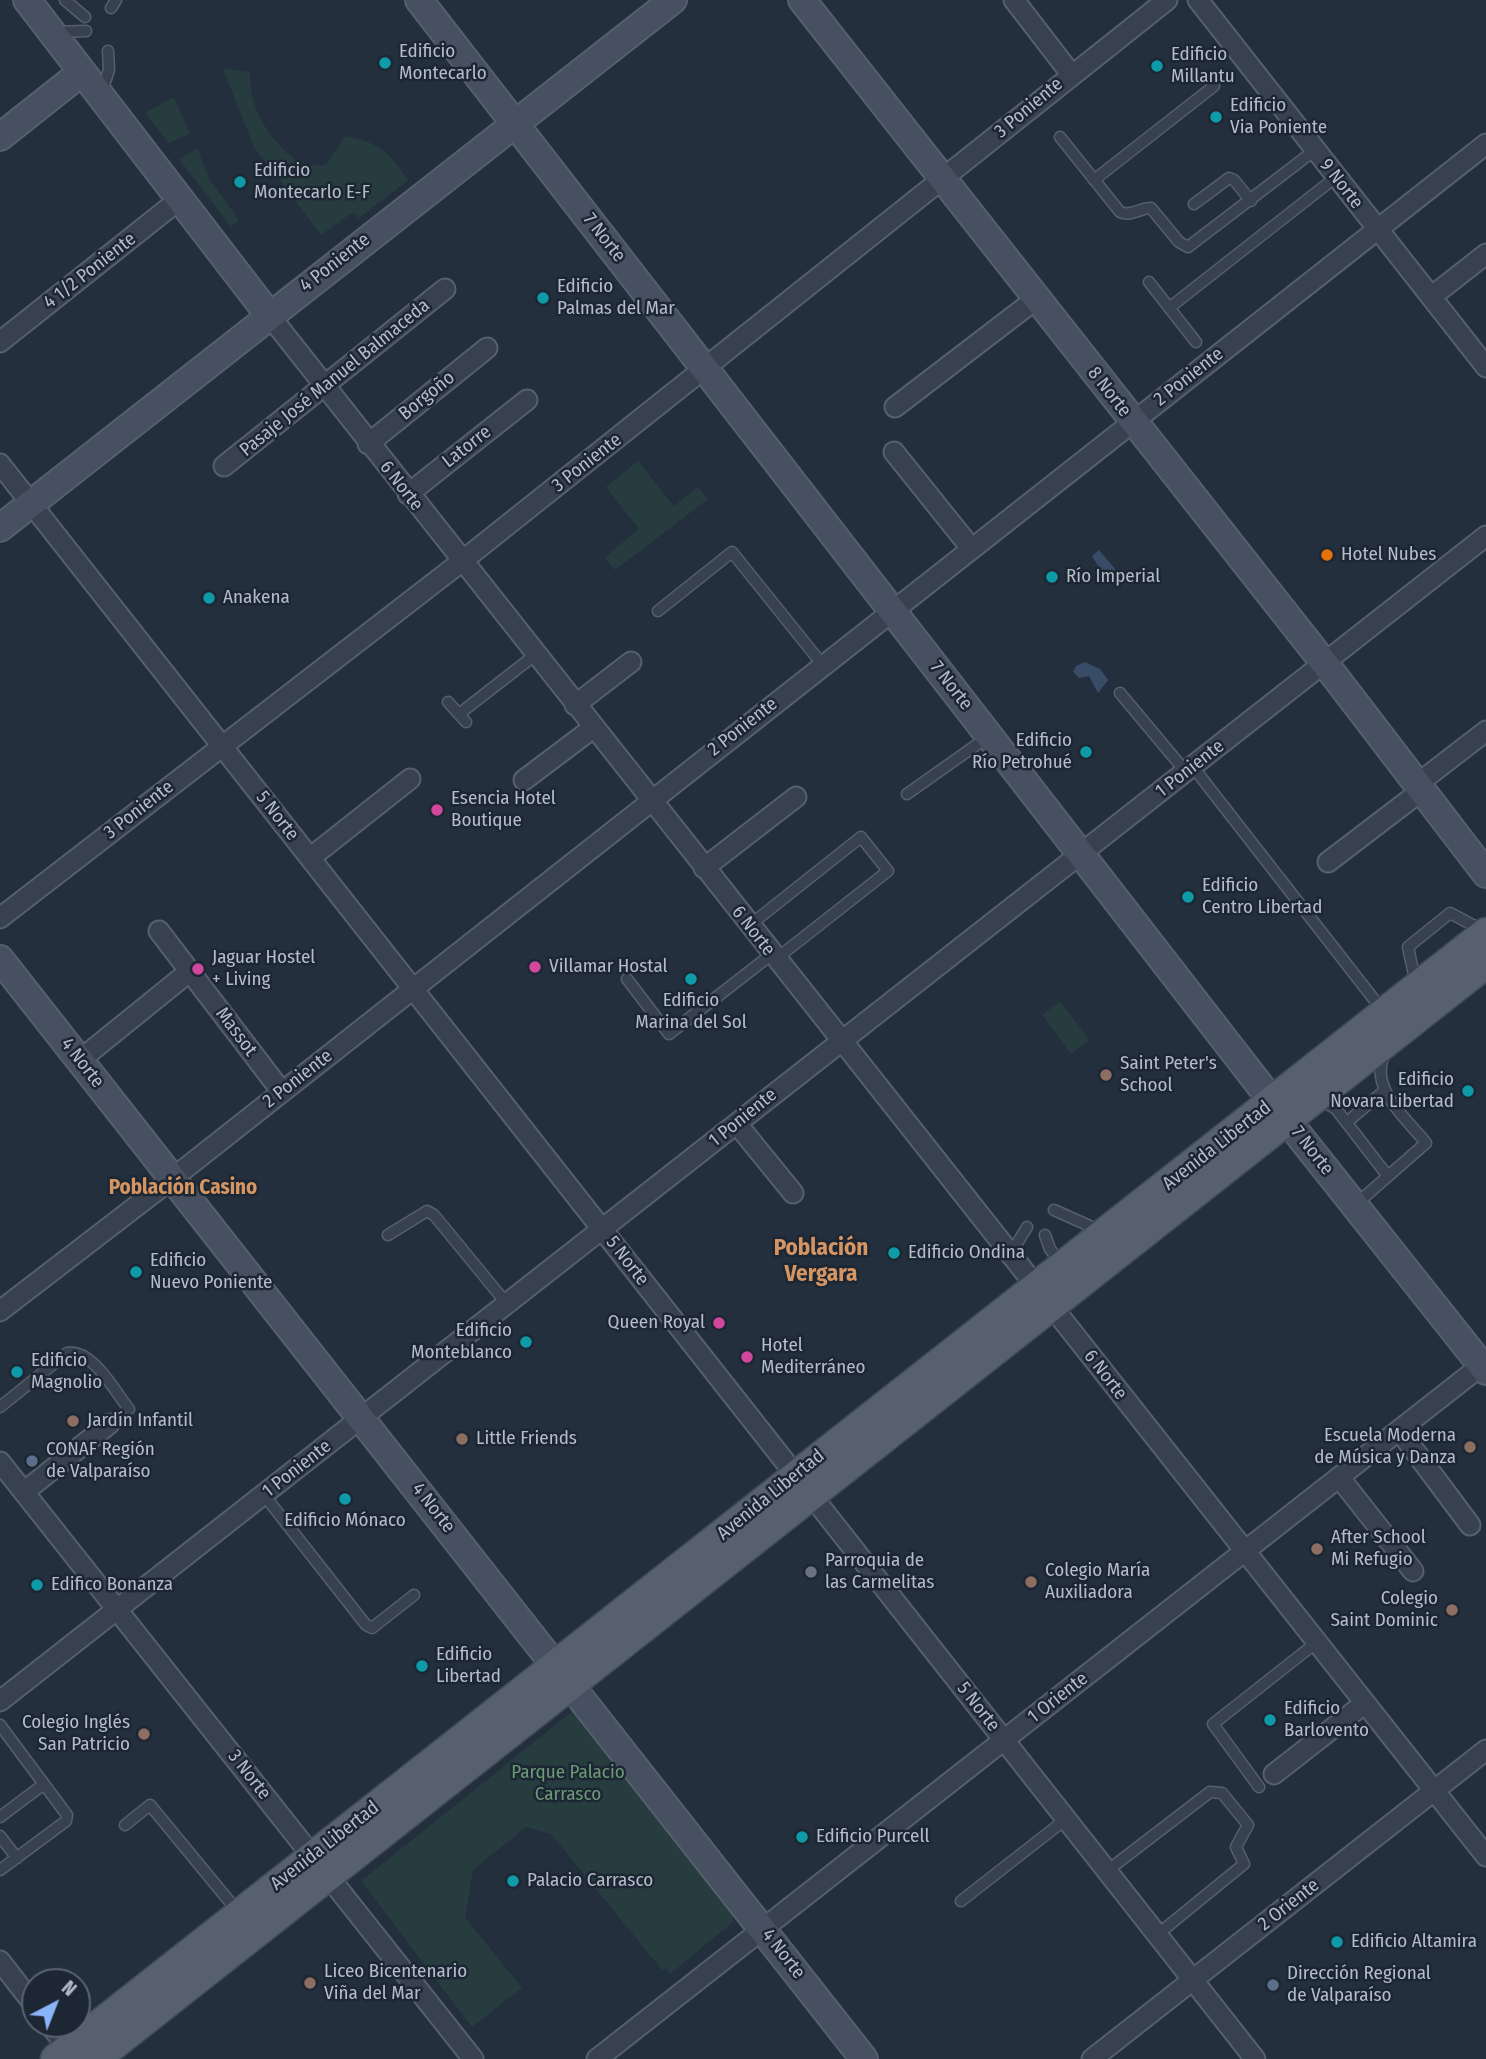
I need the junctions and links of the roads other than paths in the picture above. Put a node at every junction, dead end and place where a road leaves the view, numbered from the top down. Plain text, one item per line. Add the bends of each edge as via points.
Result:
1 (27, 0) edge
2 (65, 0) edge
3 (419, 0) edge
4 (802, 0) edge
5 (1014, 0) edge
6 (1167, 0) edge
7 (1198, 0) edge
8 (666, 2) edge
9 (85, 17) dead end
10 (86, 31) dead end
11 (52, 32) junction
12 (108, 51) dead end
13 (82, 72) junction
14 (1071, 74) junction
15 (1213, 86) dead end
16 (100, 95) junction
17 (515, 124) junction
18 (0, 137) edge
19 (1060, 138) dead end
20 (1486, 144) edge
21 (1315, 150) junction
22 (1336, 177) junction
23 (943, 179) junction
24 (1094, 180) junction
25 (180, 199) junction
26 (1251, 201) junction
27 (1194, 204) dead end
28 (1377, 229) junction
29 (1486, 254) edge
30 (1149, 282) dead end
31 (445, 289) dead end
32 (1431, 297) junction
33 (1036, 299) junction
34 (1169, 308) junction
35 (269, 315) junction
36 (0, 342) edge
37 (1196, 342) dead end
38 (486, 348) dead end
39 (1486, 366) edge
40 (705, 369) junction
41 (324, 387) junction
42 (527, 400) dead end
43 (895, 407) dead end
44 (1132, 422) junction
45 (368, 443) junction
46 (894, 452) dead end
47 (0, 464) edge
48 (225, 466) dead end
49 (408, 494) junction
50 (31, 503) junction
51 (0, 528) edge
52 (1486, 536) edge
53 (971, 548) junction
54 (461, 562) junction
55 (891, 610) junction
56 (658, 611) dead end
57 (535, 655) junction
58 (631, 662) dead end
59 (822, 664) junction
60 (1325, 664) junction
61 (1120, 693) dead end
62 (448, 702) dead end
63 (575, 705) junction
64 (593, 728) junction
65 (1486, 731) edge
66 (989, 736) junction
67 (222, 746) junction
68 (1189, 770) junction
69 (410, 779) dead end
70 (524, 780) dead end
71 (1418, 788) junction
72 (907, 794) dead end
73 (796, 797) dead end
74 (650, 800) junction
75 (1080, 853) junction
76 (310, 858) junction
77 (1328, 863) dead end
78 (704, 868) junction
79 (1486, 874) edge
80 (0, 918) edge
81 (749, 925) junction
82 (159, 931) dead end
83 (1486, 933) edge
84 (774, 957) junction
85 (0, 958) edge
86 (1486, 963) edge
87 (190, 971) junction
88 (627, 979) dead end
89 (412, 988) junction
90 (1392, 1023) junction
91 (840, 1040) junction
92 (80, 1060) junction
93 (1384, 1091) junction
94 (282, 1092) junction
95 (1314, 1098) junction
96 (1280, 1111) junction
97 (1347, 1122) junction
98 (737, 1124) junction
99 (1387, 1175) junction
100 (173, 1178) junction
101 (793, 1193) dead end
102 (1355, 1206) junction
103 (1054, 1210) dead end
104 (1027, 1227) dead end
105 (602, 1229) junction
106 (1106, 1234) junction
107 (388, 1235) dead end
108 (1045, 1236) dead end
109 (1010, 1255) junction
110 (1063, 1267) junction
111 (1043, 1297) junction
112 (507, 1304) junction
113 (0, 1311) edge
114 (1485, 1366) edge
115 (0, 1407) edge
116 (130, 1409) dead end
117 (363, 1418) junction
118 (110, 1424) dead end
119 (1399, 1430) junction
120 (0, 1462) edge
121 (1339, 1477) junction
122 (803, 1485) junction
123 (24, 1492) junction
124 (264, 1495) junction
125 (1471, 1525) dead end
126 (1245, 1551) junction
127 (1413, 1571) dead end
128 (414, 1595) dead end
129 (118, 1609) junction
130 (1317, 1642) junction
131 (564, 1674) junction
132 (0, 1701) edge
133 (1365, 1703) junction
134 (0, 1725) edge
135 (1004, 1740) junction
136 (1486, 1750) edge
137 (1267, 1780) joint
138 (44, 1784) junction
139 (1434, 1790) junction
140 (0, 1817) edge
141 (1066, 1819) junction
142 (125, 1825) dead end
143 (0, 1836) edge
144 (1486, 1856) edge
145 (17, 1858) junction
146 (320, 1865) junction
147 (0, 1870) edge
148 (1107, 1871) junction
149 (961, 1901) dead end
150 (240, 1913) junction
151 (763, 1929) junction
152 (1157, 1935) junction
153 (0, 1961) edge
154 (1193, 1980) junction
155 (21, 1988) edge
156 (60, 2038) edge
157 (75, 2057) edge
158 (473, 2059) edge
159 (597, 2059) edge
160 (864, 2059) edge
161 (1092, 2059) edge
162 (1255, 2059) edge

1 - 11 street, 6 Norte
2 - 9 lane
3 - 17 street, 7 Norte
4 - 23 street, 8 Norte
5 - 14 street
6 - 14 street, 3 Poniente
7 - 21 street, 9 Norte
8 - 17 street, 4 Poniente
10 - 11 lane
11 - 13 street, 6 Norte
12 - 16 lane via 108,79
13 - 16 street, 6 Norte
13 - 18 street
14 - 23 street, 3 Poniente
15 - 24 lane
16 - 25 street, 6 Norte
17 - 35 street, 4 Poniente
17 - 40 street, 7 Norte
19 - 24 lane
20 - 28 street, 2 Poniente
21 - 22 street, 9 Norte
21 - 26 lane
22 - 28 street, 9 Norte
22 - 34 lane
23 - 33 street, 8 Norte
23 - 40 street, 3 Poniente
24 - 26 lane via 1120,212 1151,208 1188,247
25 - 35 street, 6 Norte
25 - 36 street, 4 1/2 Poniente
26 - 27 lane via 1229,178
28 - 32 street, 9 Norte
28 - 44 street, 2 Poniente
29 - 32 street
30 - 34 lane
31 - 41 street, Pasaje José Manuel Balmaceda
32 - 39 street, 9 Norte
33 - 43 street
33 - 44 street, 8 Norte
34 - 37 lane
35 - 41 street, 6 Norte
35 - 50 street, 4 Poniente
38 - 45 street, Borgoño
40 - 54 street, 3 Poniente
40 - 55 street, 7 Norte
41 - 45 street, 6 Norte
41 - 48 street, Pasaje José Manuel Balmaceda
42 - 49 street, Latorre
44 - 53 street, 2 Poniente
44 - 60 street, 8 Norte
45 - 49 street, 6 Norte
46 - 53 street
47 - 50 street, 5 Norte
49 - 54 street, 6 Norte
50 - 51 street, 4 Poniente
50 - 67 street, 5 Norte
52 - 60 street, 1 Poniente
53 - 55 street, 2 Poniente
54 - 57 street, 6 Norte
54 - 67 street, 3 Poniente
55 - 59 street, 2 Poniente
55 - 66 street, 7 Norte
56 - 59 lane via 732,552
57 - 62 lane via 462,718
57 - 63 street, 6 Norte
58 - 63 street
59 - 74 street, 2 Poniente
60 - 68 street, 1 Poniente
60 - 71 street, 8 Norte
61 - 68 lane
63 - 64 street, 6 Norte
64 - 70 street
64 - 74 street, 6 Norte
65 - 71 street
66 - 72 lane
66 - 75 street, 7 Norte
67 - 76 street, 5 Norte
67 - 80 street, 3 Poniente
68 - 75 street, 1 Poniente
68 - 90 lane
69 - 76 street
71 - 77 street
71 - 79 street, 8 Norte
73 - 78 street
74 - 78 street, 6 Norte
74 - 89 street, 2 Poniente
75 - 91 street, 1 Poniente
75 - 96 street, 7 Norte
76 - 89 street, 5 Norte
78 - 81 street, 6 Norte
81 - 84 street, 6 Norte
81 - 84 lane via 861,838 888,871
82 - 87 street, Massot
83 - 90 main road, Avenida Libertad via 1417,988
84 - 88 lane via 669,1034
84 - 91 street, 6 Norte
85 - 92 street, 4 Norte
86 - 90 main road, Avenida Libertad
87 - 92 street
87 - 94 street, Massot
89 - 94 street, 2 Poniente
89 - 105 street, 5 Norte
90 - 93 lane via 1381,1062
90 - 95 main road, Avenida Libertad
90 - 96 main road, Avenida Libertad
91 - 98 street, 1 Poniente
91 - 109 street, 6 Norte
92 - 100 street, 4 Norte
93 - 97 lane
93 - 99 lane via 1426,1143
94 - 100 street, 2 Poniente
95 - 96 main road, Avenida Libertad
95 - 97 lane via 1331,1104
96 - 102 street, 7 Norte
96 - 106 main road, Avenida Libertad
96 - 111 main road, Avenida Libertad
97 - 99 lane
98 - 101 street
98 - 105 street, 1 Poniente
99 - 102 lane
100 - 113 street, 2 Poniente
100 - 117 street, 4 Norte
102 - 114 street, 7 Norte
103 - 106 lane
104 - 109 lane
105 - 112 street, 1 Poniente
105 - 122 street, 5 Norte
106 - 110 main road, Avenida Libertad
107 - 112 lane via 418,1214 434,1215
108 - 110 lane
109 - 111 street, 6 Norte
110 - 111 main road, Avenida Libertad
111 - 122 main road, Avenida Libertad
111 - 126 street, 6 Norte
112 - 117 street, 1 Poniente
114 - 119 street, 1 Oriente
115 - 116 lane via 74,1352 88,1358
117 - 124 street, 1 Poniente
117 - 131 street, 4 Norte
118 - 123 street
119 - 121 street, 1 Oriente
119 - 125 street
120 - 123 street, 3 Norte
121 - 126 street, 1 Oriente
121 - 127 street
122 - 131 main road, Avenida Libertad
122 - 135 street, 5 Norte
123 - 129 street, 3 Norte
124 - 128 lane via 366,1625 372,1628
124 - 129 street, 1 Poniente
126 - 130 street, 6 Norte
126 - 135 street, 1 Oriente
129 - 132 street, 1 Poniente
129 - 146 street, 3 Norte
130 - 133 street, 6 Norte
130 - 137 lane via 1213,1724
131 - 146 main road, Avenida Libertad
131 - 151 street, 4 Norte
133 - 137 street
133 - 139 street, 6 Norte
134 - 138 lane
135 - 141 street, 5 Norte
135 - 151 street, 1 Oriente
136 - 139 street, 2 Oriente
138 - 140 lane
138 - 145 lane via 67,1815 66,1821
139 - 144 street, 6 Norte
139 - 154 street, 2 Oriente
141 - 148 street, 5 Norte
141 - 149 lane
142 - 150 lane via 150,1805
143 - 145 lane
145 - 147 lane
146 - 150 main road, Avenida Libertad
146 - 157 main road, Avenida Libertad
146 - 158 street, 3 Norte
148 - 152 street, 5 Norte
148 - 152 lane via 1210,1792 1222,1793 1248,1825 1236,1847 1244,1864
150 - 157 main road, Avenida Libertad
151 - 159 street, 1 Oriente
151 - 160 street, 4 Norte
152 - 154 street, 5 Norte
153 - 155 street
154 - 161 street, 2 Oriente
154 - 162 street, 5 Norte
156 - 157 street

